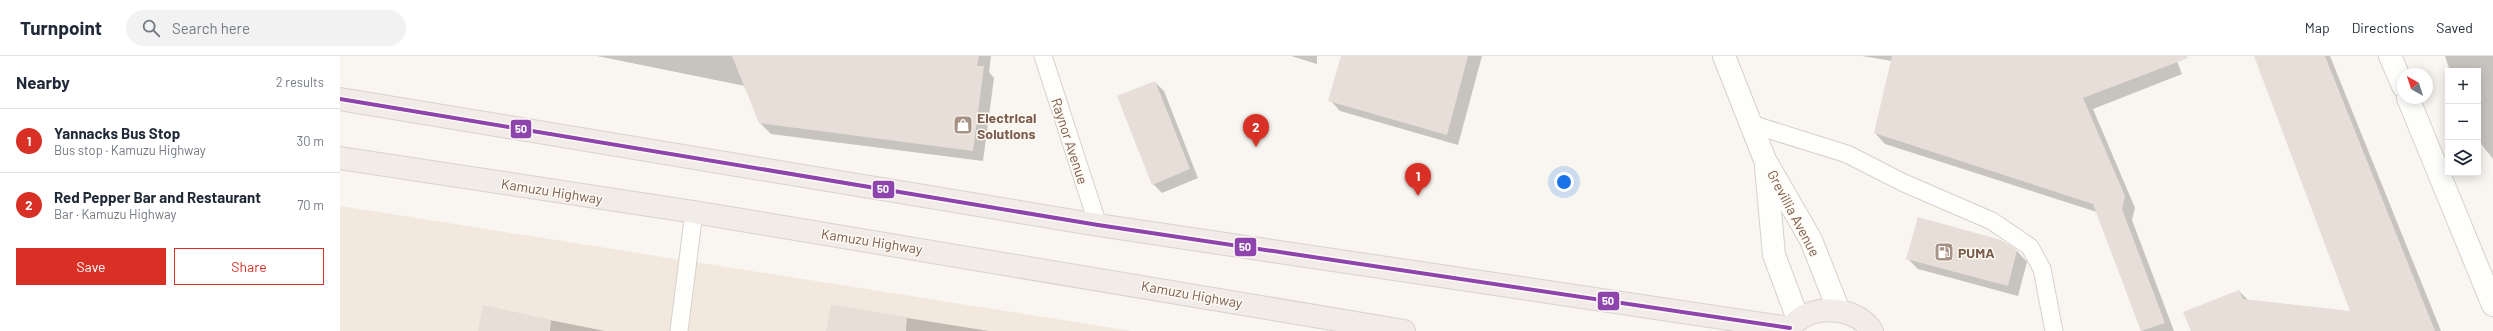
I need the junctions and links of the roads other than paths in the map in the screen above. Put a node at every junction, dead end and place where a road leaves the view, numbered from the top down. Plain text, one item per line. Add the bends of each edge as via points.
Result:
1 (1043, 56) edge
2 (1724, 56) edge
3 (2390, 56) edge
4 (2397, 72) edge
5 (340, 99) edge
6 (2410, 104) edge
7 (1751, 124) junction
8 (340, 158) edge
9 (1765, 160) junction
10 (694, 212) junction
11 (1098, 225) junction
12 (2493, 305) edge
13 (1839, 311) junction
14 (1791, 326) edge
15 (679, 331) edge
16 (1404, 331) edge
17 (1872, 331) edge
18 (2054, 331) edge

1 - 11 lane, Raynor Avenue
2 - 7 street, Grevillia Avenue
3 - 4 street
5 - 11 highway
6 - 12 street
7 - 9 street, Grevillia Avenue
7 - 18 lane via 1847,154 1904,183 1992,221 2030,247 2042,269
8 - 10 highway, Kamuzu Highway
9 - 13 street, Grevillia Avenue via 1811,240
9 - 14 street, Grevillia Avenue via 1774,255
10 - 15 lane
10 - 16 highway, Kamuzu Highway
11 - 14 highway
13 - 14 highway via 1817,311
13 - 17 highway via 1856,317

